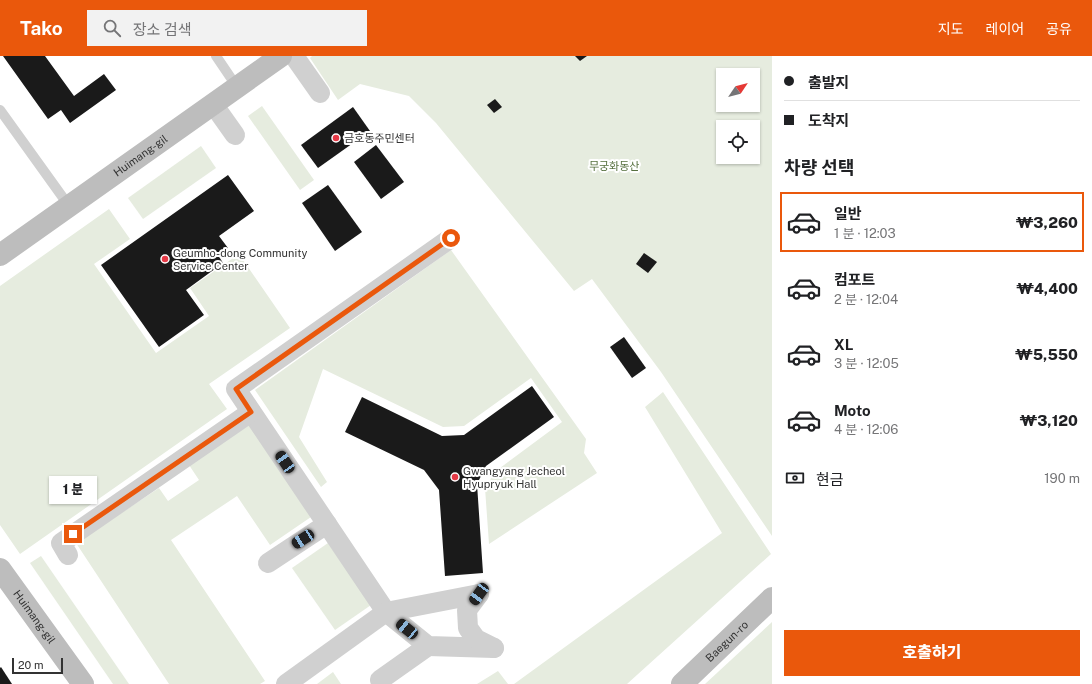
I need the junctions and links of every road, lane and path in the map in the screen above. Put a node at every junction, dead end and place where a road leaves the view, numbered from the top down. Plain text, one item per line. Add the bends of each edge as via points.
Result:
1 (216, 56) edge
2 (281, 56) edge
3 (294, 56) edge
4 (237, 87) junction
5 (320, 93) dead end
6 (213, 104) junction
7 (0, 110) edge
8 (235, 135) dead end
9 (69, 206) junction
10 (451, 238) dead end
11 (0, 255) edge
12 (251, 412) junction
13 (327, 524) junction
14 (68, 555) dead end
15 (268, 563) dead end
16 (0, 569) edge
17 (772, 598) edge
18 (386, 612) junction
19 (428, 646) junction
20 (380, 680) dead end
21 (83, 684) edge
22 (286, 684) edge
23 (682, 684) edge

1 - 4 lane
2 - 4 street, Huimang-gil
3 - 5 street
4 - 6 street, Huimang-gil
6 - 8 street
6 - 9 street, Huimang-gil
7 - 9 lane
9 - 11 street, Huimang-gil
10 - 12 street via 236,389
12 - 13 street
12 - 14 street via 61,543
13 - 15 street
13 - 18 street
16 - 21 street, Huimang-gil
17 - 23 street, Baegun-ro
18 - 19 street
18 - 19 street via 479,594 467,610 468,628 476,639 494,648
18 - 22 street
19 - 20 street

